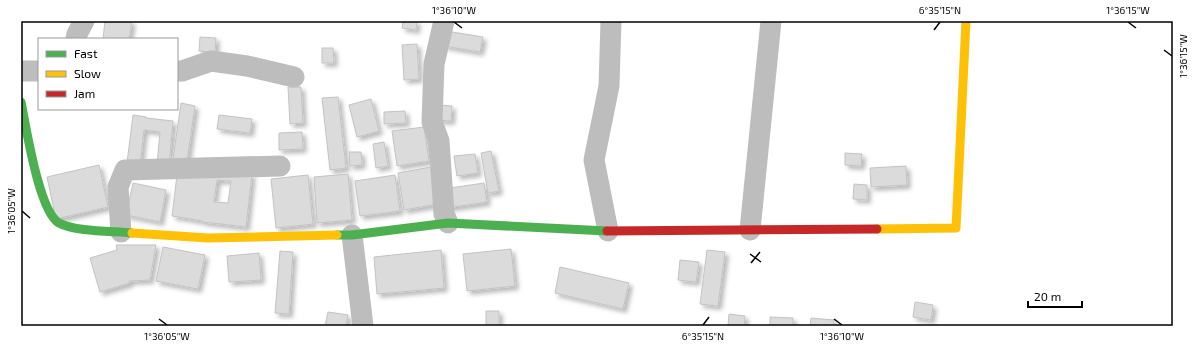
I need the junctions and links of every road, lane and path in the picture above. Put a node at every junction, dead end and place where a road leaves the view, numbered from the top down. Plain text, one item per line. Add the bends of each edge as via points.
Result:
1 (84, 21) edge
2 (444, 21) edge
3 (610, 21) edge
4 (771, 21) edge
5 (966, 21) edge
6 (76, 38) edge
7 (21, 71) edge
8 (38, 71) edge
9 (178, 71) edge
10 (294, 77) dead end
11 (21, 103) edge
12 (280, 166) dead end
13 (448, 223) junction
14 (750, 230) junction
15 (608, 231) junction
16 (121, 232) junction
17 (352, 235) junction
18 (363, 326) edge

1 - 6 street
2 - 13 street via 434,64 432,122 439,141 444,214
3 - 15 street via 609,86 594,160
4 - 14 street
5 - 14 street via 956,228
7 - 8 street
9 - 10 street via 211,61
11 - 16 street via 39,185 51,216 59,224 79,229
12 - 16 street via 125,170 118,187
13 - 15 street
13 - 17 street
14 - 15 street
16 - 17 street via 208,238
17 - 18 street

